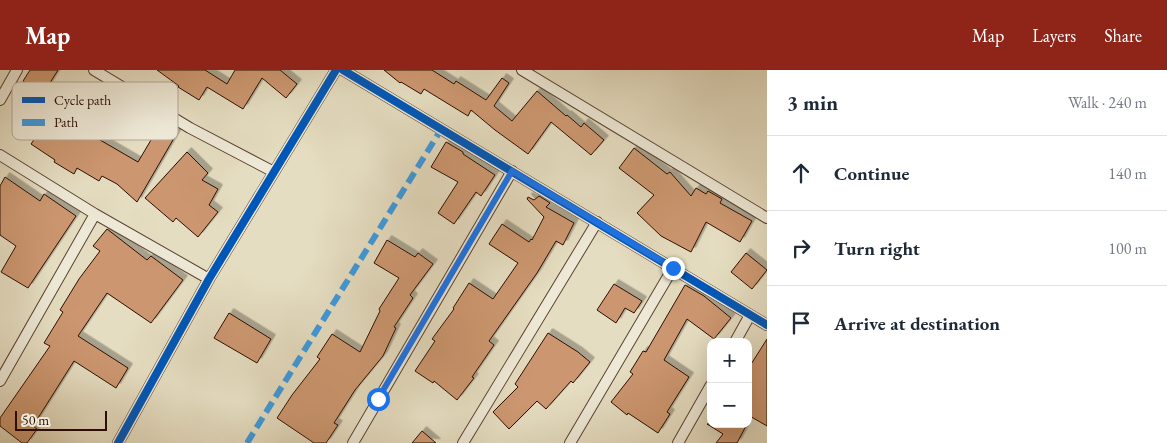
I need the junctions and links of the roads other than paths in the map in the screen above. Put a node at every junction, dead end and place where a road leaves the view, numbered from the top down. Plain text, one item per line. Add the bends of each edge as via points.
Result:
1 (17, 70) edge
2 (94, 70) edge
3 (336, 70) edge
4 (343, 70) edge
5 (522, 70) edge
6 (114, 82) edge
7 (0, 100) edge
8 (178, 121) edge
9 (0, 155) edge
10 (512, 171) junction
11 (274, 172) junction
12 (95, 214) junction
13 (767, 218) edge
14 (597, 222) junction
15 (673, 268) junction
16 (209, 279) junction
17 (750, 315) junction
18 (767, 324) edge
19 (737, 338) edge
20 (0, 381) edge
21 (707, 391) edge
22 (118, 443) edge
23 (353, 443) edge
24 (463, 443) edge
25 (570, 443) edge
26 (678, 443) edge

1 - 7 street
2 - 6 street
3 - 11 street
4 - 10 street
5 - 13 street
8 - 11 street
9 - 12 street
10 - 14 street
10 - 23 street
11 - 16 street
12 - 16 street
12 - 20 street
14 - 15 street
14 - 24 street
15 - 17 street
15 - 25 street
16 - 22 street
17 - 18 street
17 - 19 street
21 - 26 street

